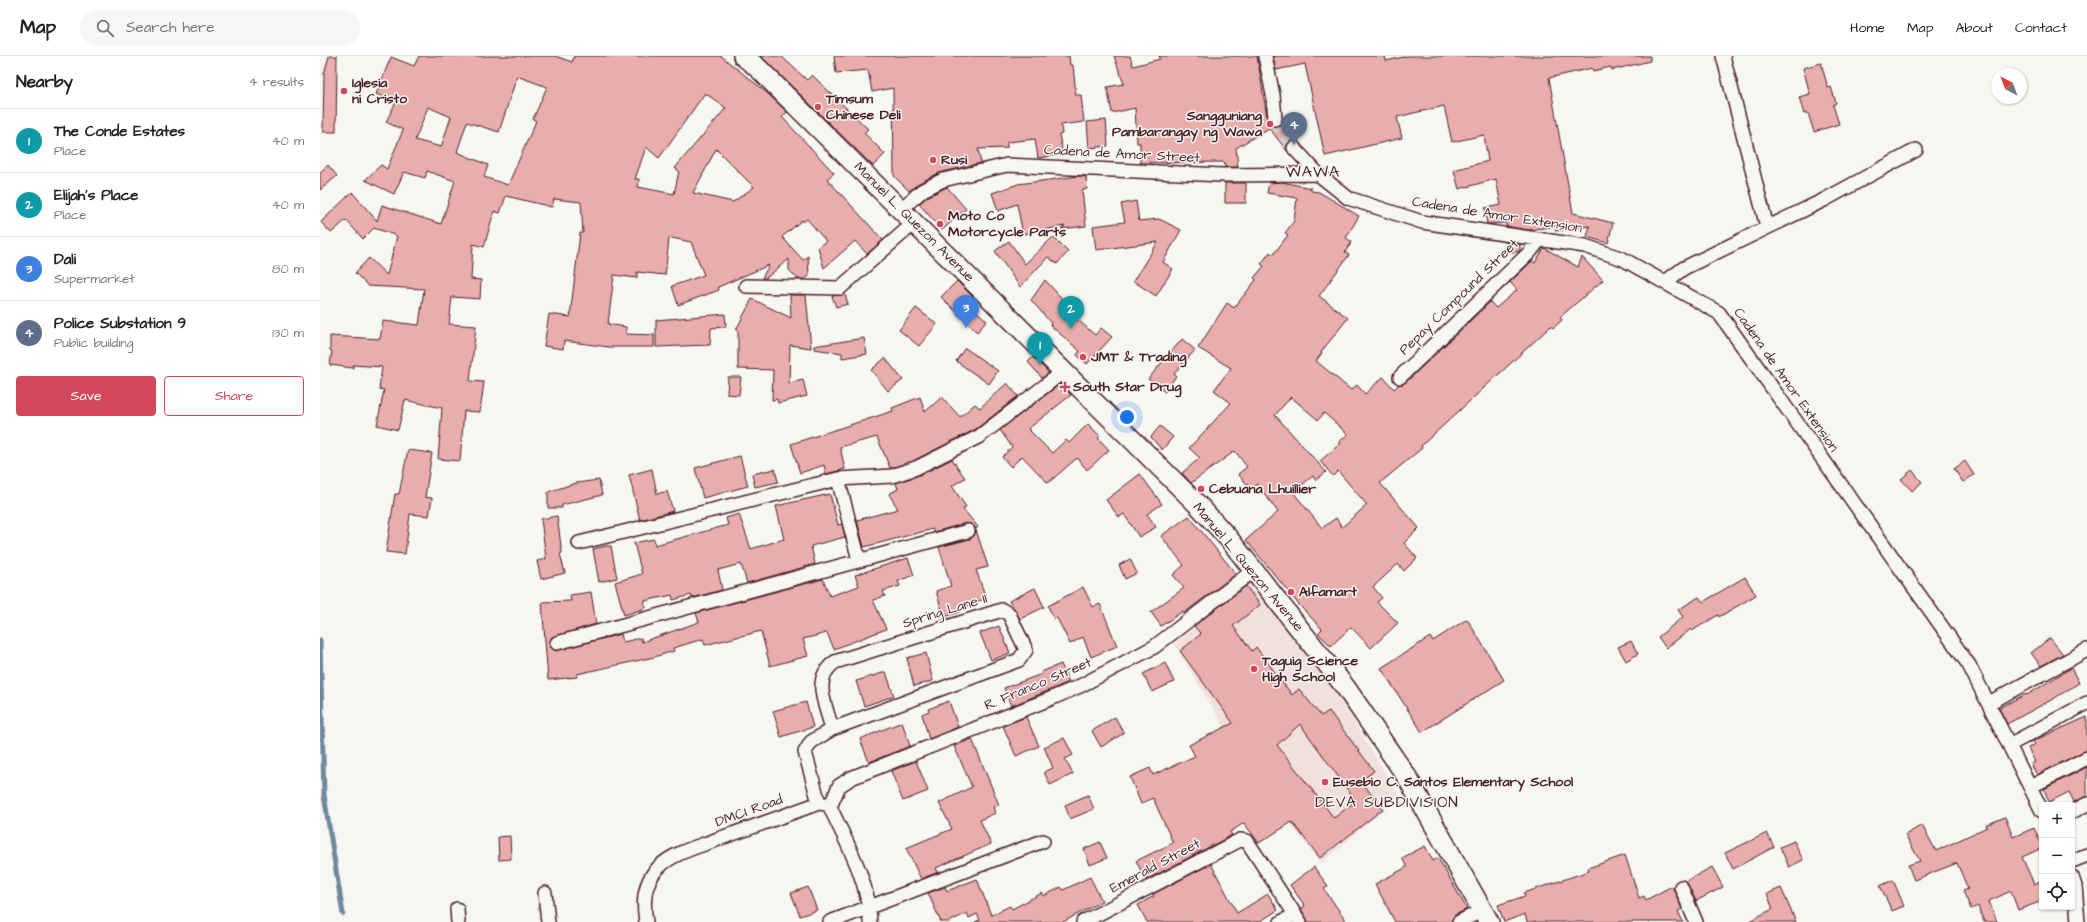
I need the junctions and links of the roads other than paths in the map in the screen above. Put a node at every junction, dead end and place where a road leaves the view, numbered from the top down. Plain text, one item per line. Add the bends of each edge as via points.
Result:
1 (743, 56) edge
2 (1265, 56) edge
3 (1723, 56) edge
4 (1275, 119) tunnel mouth
5 (1294, 148) tunnel mouth
6 (1916, 150) dead end
7 (1318, 174) junction
8 (901, 209) junction
9 (914, 223) junction
10 (1767, 228) junction
11 (1540, 239) junction
12 (1665, 282) junction
13 (746, 286) dead end
14 (1064, 371) junction
15 (1400, 377) dead end
16 (838, 479) junction
17 (968, 531) dead end
18 (579, 543) dead end
19 (859, 560) junction
20 (1254, 570) junction
21 (557, 643) dead end
22 (2087, 650) edge
23 (1989, 703) junction
24 (2087, 704) edge
25 (832, 729) junction
26 (2009, 745) junction
27 (2087, 758) edge
28 (2030, 787) junction
29 (2087, 804) edge
30 (824, 805) junction
31 (2039, 805) edge
32 (2075, 810) edge
33 (1043, 841) dead end
34 (2087, 855) edge
35 (2075, 860) edge
36 (2075, 886) edge
37 (1681, 887) dead end
38 (545, 892) dead end
39 (870, 907) junction
40 (1486, 916) edge
41 (1297, 918) edge
42 (548, 922) edge
43 (646, 922) edge
44 (830, 922) edge
45 (870, 922) edge
46 (1083, 922) edge
47 (1281, 922) edge
48 (1459, 922) edge
49 (1696, 922) edge
50 (2078, 922) edge

1 - 8 main road, Manuel L. Quezon Avenue
2 - 4 street
3 - 10 street
5 - 7 street
6 - 10 street
7 - 8 street, Cadena de Amor Street via 1222,175 1007,165 943,180 923,190
7 - 11 street, Cadena de Amor Extension via 1348,198 1422,222
8 - 9 main road, Manuel L. Quezon Avenue
9 - 13 street via 840,288
9 - 14 main road, Manuel L. Quezon Avenue
10 - 12 street via 1684,268
11 - 12 street, Cadena de Amor Extension via 1585,246 1623,259
11 - 15 street, Pepay Compound Street
12 - 23 street, Cadena de Amor Extension via 1719,313 1948,634 1969,665
14 - 16 street via 980,436 916,468 892,476
14 - 20 main road, Manuel L. Quezon Avenue via 1200,507
16 - 18 street
16 - 19 street
17 - 19 street
19 - 21 street
20 - 30 street, R. Franco Street via 1154,647 1056,696 851,778 839,786
20 - 40 main road, Manuel L. Quezon Avenue via 1346,688 1400,766
22 - 23 street
23 - 26 street, Cadena de Amor Extension
24 - 26 street
25 - 25 street, Spring Lane II via 1019,660 1026,650 1009,614 1002,610 836,662 825,672 821,684
25 - 30 street, Spring Lane II via 811,742 806,749
26 - 28 street, Cadena de Amor Extension
27 - 28 street
28 - 31 street, Cadena de Amor Extension
29 - 32 street
30 - 39 street via 864,882
30 - 43 street, DMCI Road via 686,851 665,862 652,875 645,890
33 - 39 street
34 - 35 street
36 - 50 street
37 - 49 street
38 - 42 street
39 - 44 street
39 - 45 street
40 - 48 street
41 - 46 street, Emerald Street via 1247,842 1237,840
41 - 47 street

